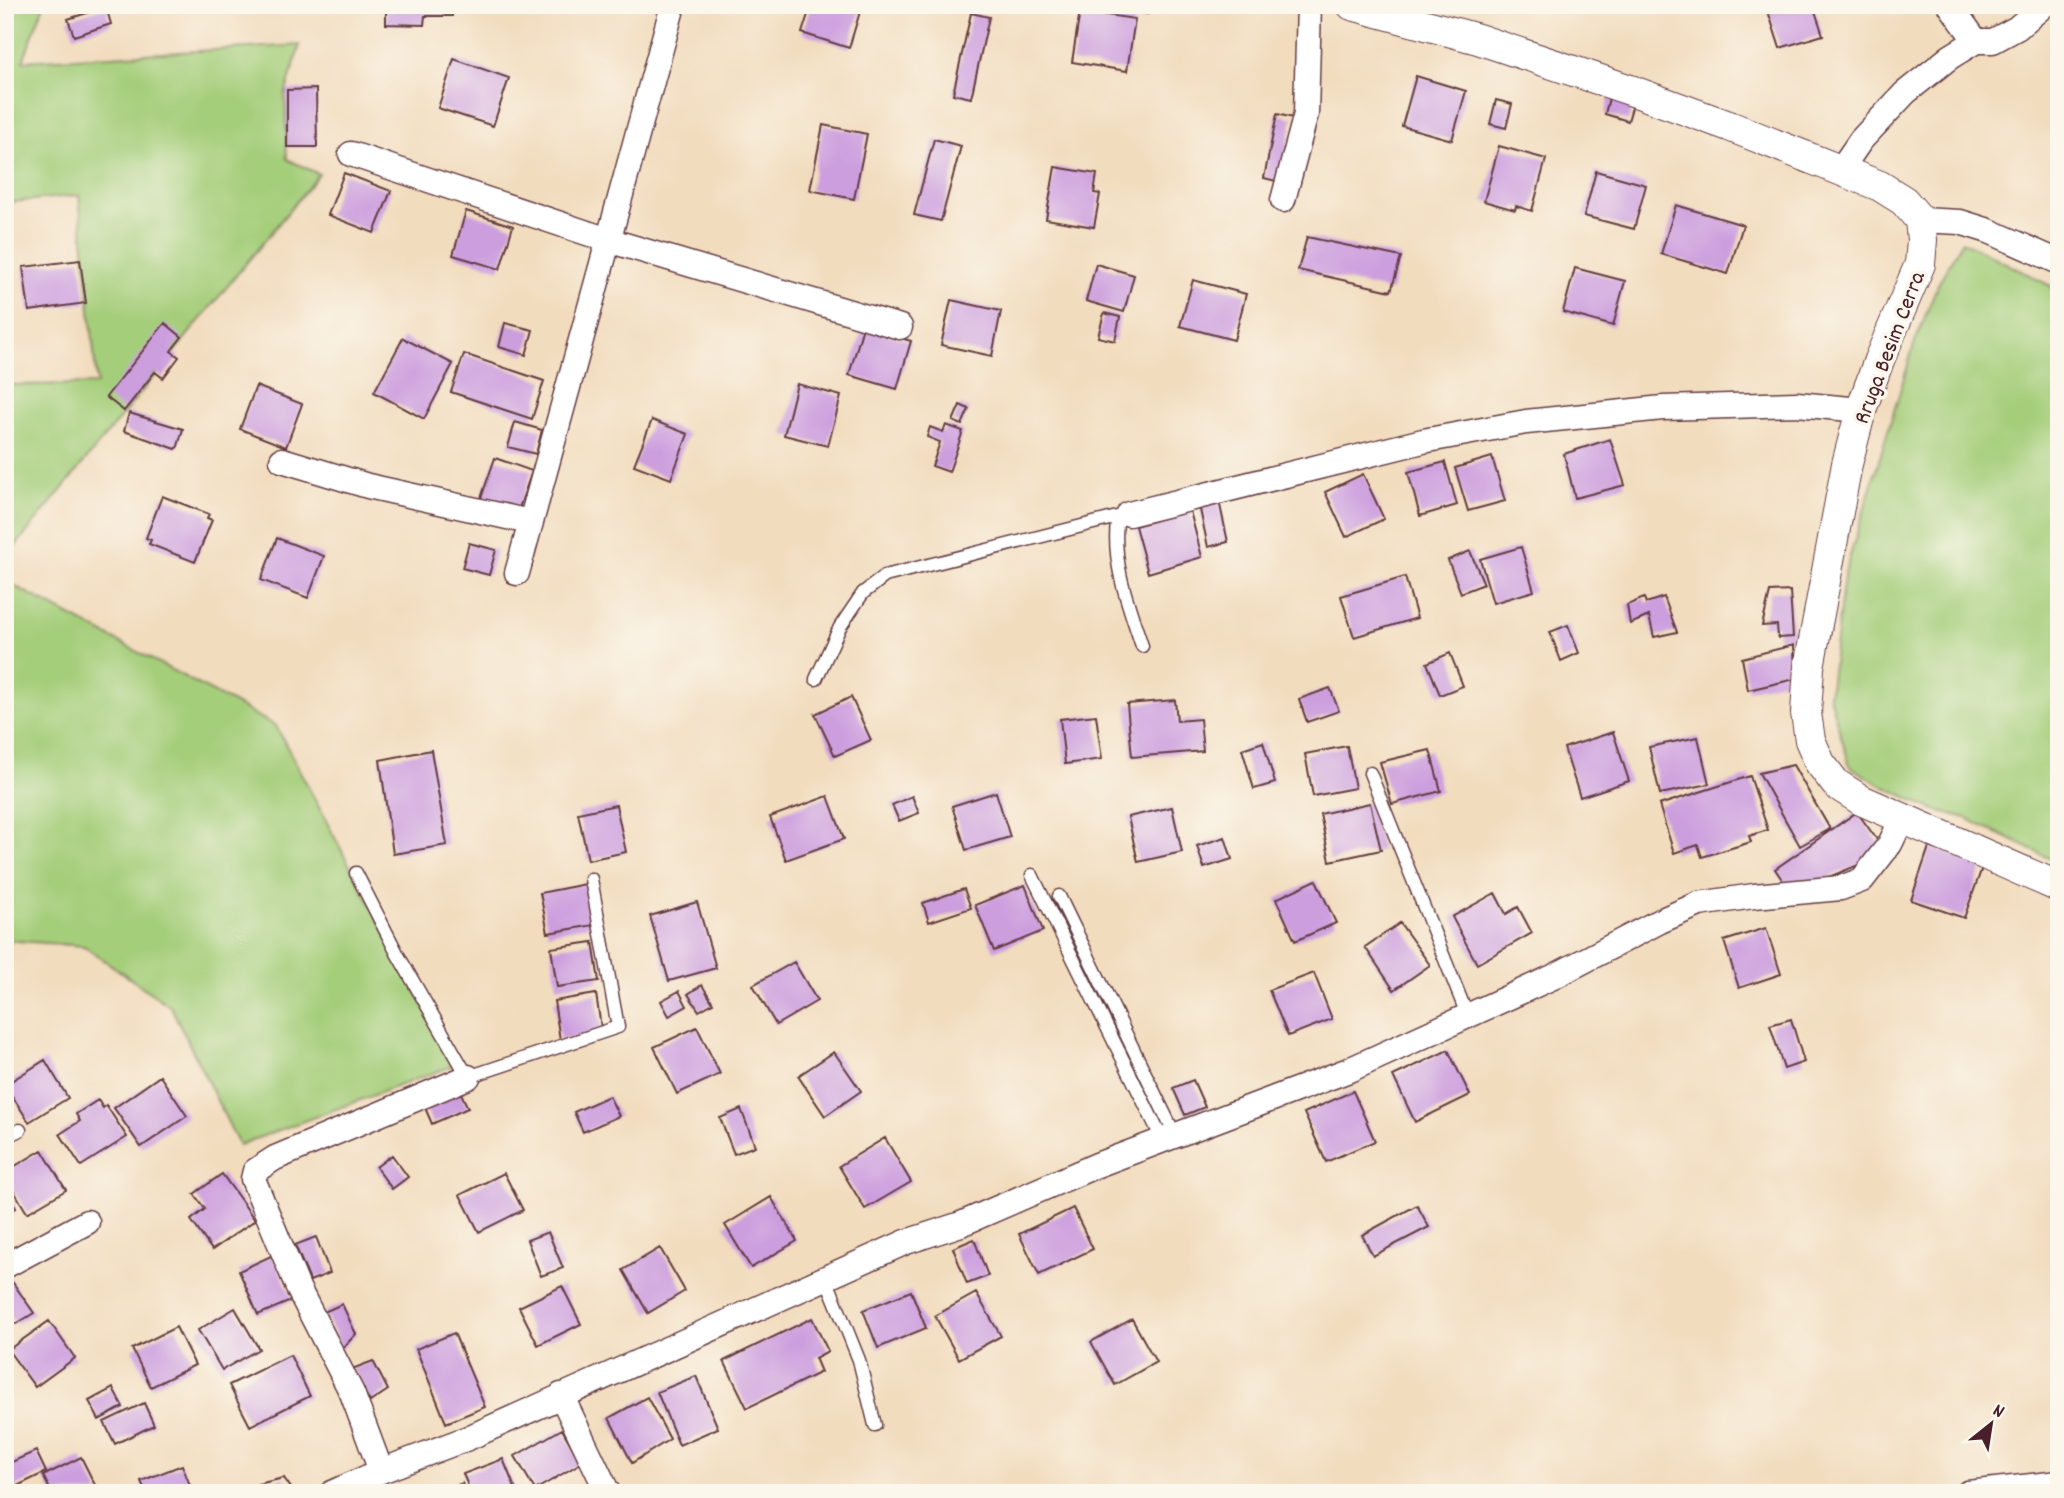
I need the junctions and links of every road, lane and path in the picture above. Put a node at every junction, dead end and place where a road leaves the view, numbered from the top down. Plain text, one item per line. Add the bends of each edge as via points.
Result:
1 (673, 5) edge
2 (1309, 5) edge
3 (1352, 5) edge
4 (1950, 5) edge
5 (2044, 5) edge
6 (1976, 41) junction
7 (351, 154) dead end
8 (1841, 169) junction
9 (1283, 200) dead end
10 (1920, 220) junction
11 (608, 240) junction
12 (2059, 262) edge
13 (900, 327) dead end
14 (1861, 410) junction
15 (282, 460) dead end
16 (1129, 514) junction
17 (530, 522) junction
18 (517, 573) dead end
19 (1142, 646) dead end
20 (816, 679) dead end
21 (1370, 773) dead end
22 (1902, 819) junction
23 (356, 873) dead end
24 (1032, 875) dead end
25 (591, 879) dead end
26 (2059, 887) edge
27 (1059, 896) dead end
28 (1468, 1017) junction
29 (468, 1077) junction
30 (20, 1130) dead end
31 (5, 1137) edge
32 (1168, 1137) junction
33 (87, 1222) dead end
34 (5, 1266) edge
35 (827, 1278) junction
36 (561, 1395) junction
37 (875, 1425) dead end
38 (380, 1471) junction
39 (2059, 1483) edge
40 (332, 1493) edge
41 (608, 1493) edge
42 (1968, 1493) edge

1 - 11 street
2 - 9 street via 1306,114
3 - 8 street via 1478,39
4 - 6 street
5 - 6 street via 1993,41
6 - 8 street via 1905,93
7 - 11 street
8 - 10 street via 1904,201
10 - 12 street via 1970,225
10 - 14 street, Rruga Besim Cerra via 1920,264
11 - 13 street
11 - 17 street
14 - 16 street via 1797,404 1663,408 1526,422 1423,440
14 - 22 street, Rruga Besim Cerra via 1820,600 1806,713 1820,764 1836,784
15 - 17 street via 368,486
16 - 19 lane via 1117,522 1115,543 1126,599
16 - 20 lane via 885,576 863,593 840,626
17 - 18 street
21 - 28 lane
22 - 26 street, Rruga Besim Cerra
22 - 28 street via 1890,844 1862,880 1841,888 1699,904
23 - 29 lane
24 - 32 lane
25 - 29 lane via 618,1027
27 - 32 lane
28 - 32 street via 1349,1070
29 - 38 street via 275,1158 255,1171 253,1179 299,1290 352,1393
30 - 31 lane
32 - 35 street
33 - 34 street
35 - 36 street
35 - 37 lane via 859,1360
36 - 38 street via 468,1438
36 - 41 street
38 - 40 street
39 - 42 street

